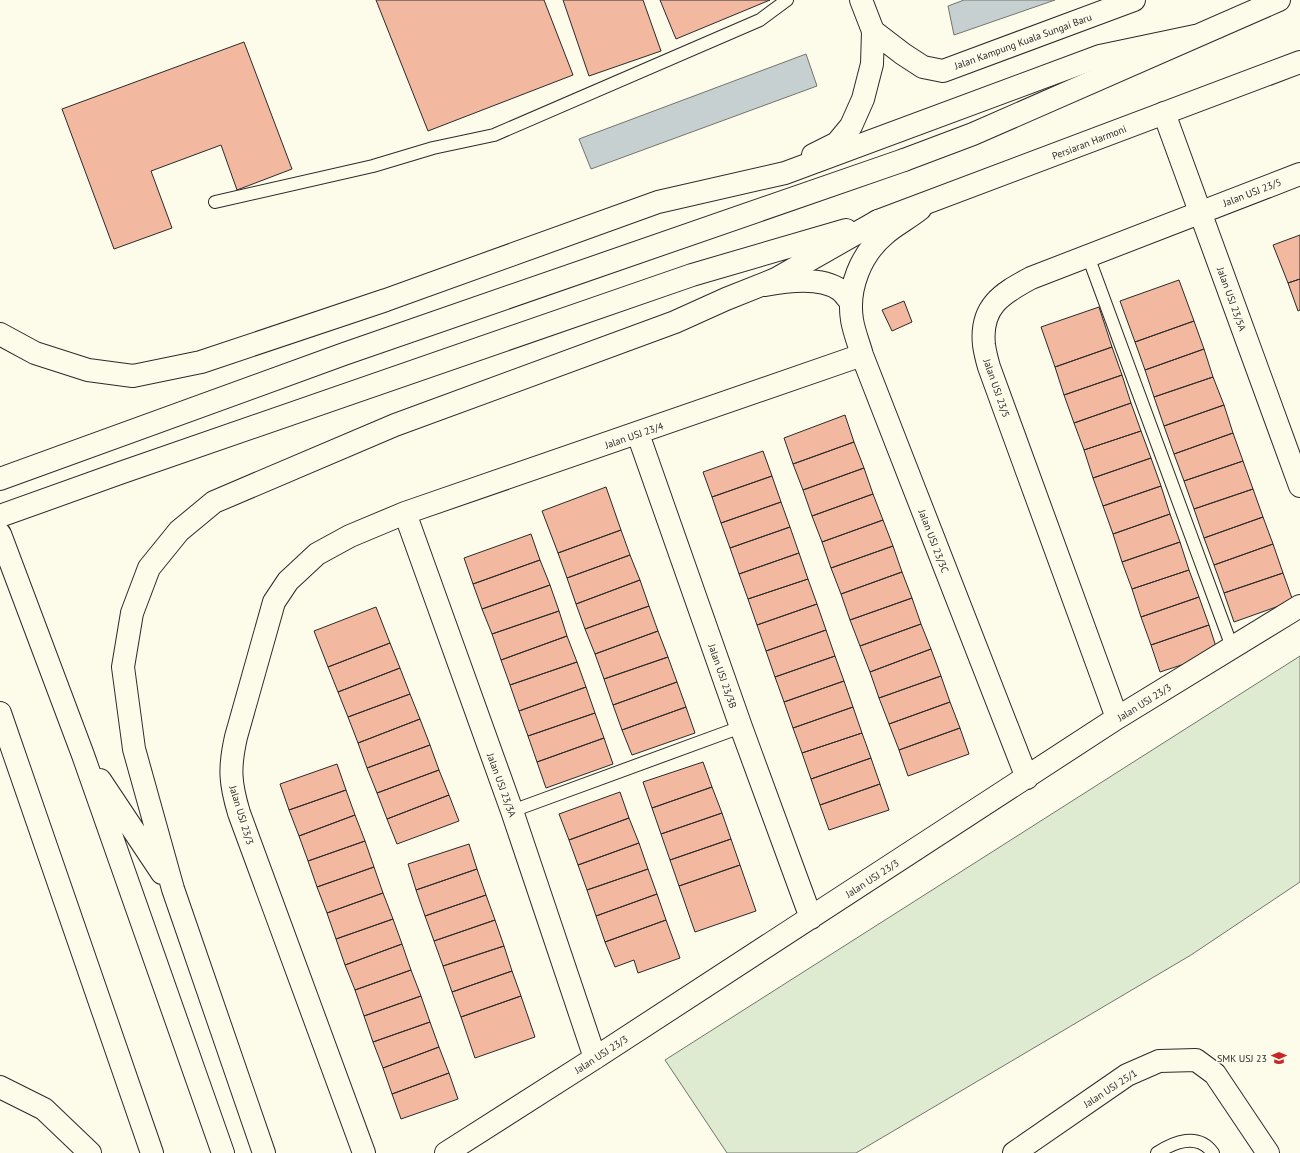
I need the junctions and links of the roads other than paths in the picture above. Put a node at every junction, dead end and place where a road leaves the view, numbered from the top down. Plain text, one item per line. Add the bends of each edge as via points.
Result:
1 (787, 0) edge
2 (861, 0) edge
3 (1134, 0) edge
4 (1280, 0) edge
5 (873, 31) junction
6 (1195, 36) junction
7 (1300, 62) edge
8 (1164, 113) junction
9 (785, 173) junction
10 (1300, 174) edge
11 (215, 202) dead end
12 (927, 203) junction
13 (1201, 212) junction
14 (878, 221) junction
15 (1088, 256) junction
16 (757, 287) junction
17 (851, 302) junction
18 (0, 334) edge
19 (862, 355) junction
20 (638, 434) junction
21 (0, 479) edge
22 (1300, 486) edge
23 (405, 513) junction
24 (0, 516) edge
25 (0, 534) edge
26 (1300, 606) edge
27 (1232, 647) junction
28 (0, 713) edge
29 (1117, 718) junction
30 (741, 726) junction
31 (83, 755) junction
32 (1027, 778) junction
33 (512, 811) junction
34 (173, 889) junction
35 (811, 918) junction
36 (595, 1058) junction
37 (0, 1087) edge
38 (90, 1153) edge
39 (152, 1153) edge
40 (223, 1153) edge
41 (264, 1153) edge
42 (364, 1153) edge
43 (446, 1153) edge
44 (1014, 1153) edge
45 (1157, 1153) edge
46 (1213, 1153) edge
47 (1268, 1153) edge

1 - 11 lane via 760,20 494,135
2 - 5 main road
3 - 5 main road, Jalan Kampung Kuala Sungai Baru via 943,71 923,67
4 - 6 main road
5 - 9 main road via 872,64 868,82 851,126 837,143
6 - 9 main road via 1100,56
6 - 21 main road via 973,134 904,160 344,354
7 - 8 main road, Persiaran Harmoni
8 - 12 main road, Persiaran Harmoni
8 - 13 main road, Jalan USJ 23/5A
9 - 18 main road via 658,202 386,300 201,362 133,376 88,370 35,353
10 - 13 main road, Jalan USJ 23/5
12 - 14 main road, Persiaran Harmoni
12 - 17 main road, Jalan USJ 23/3C via 875,244 858,268
13 - 15 main road, Jalan USJ 23/5
13 - 22 main road, Jalan USJ 23/5A
14 - 16 main road via 783,276
14 - 24 main road via 692,275
15 - 27 lane
15 - 29 main road, Jalan USJ 23/5 via 1031,278 994,302 984,322 984,345 989,366
16 - 17 main road via 812,281 840,290
16 - 34 main road via 674,322 395,425 214,502 179,531 149,568 132,613 123,667 134,749
17 - 19 main road, Jalan USJ 23/3C via 852,320
19 - 20 main road, Jalan USJ 23/4
19 - 32 main road, Jalan USJ 23/3C
20 - 23 main road, Jalan USJ 23/4
20 - 30 main road, Jalan USJ 23/3B
23 - 33 main road, Jalan USJ 23/3A
23 - 42 main road, Jalan USJ 23/3 via 323,550 288,581 274,602 232,756 232,791 239,813
25 - 31 main road
26 - 27 main road, Jalan USJ 23/3
27 - 29 main road, Jalan USJ 23/3
28 - 39 main road
29 - 32 main road, Jalan USJ 23/3
30 - 33 lane
30 - 35 main road, Jalan USJ 23/3B
31 - 34 main road
31 - 40 main road
32 - 35 main road, Jalan USJ 23/3
33 - 36 main road, Jalan USJ 23/3A
34 - 41 main road
35 - 36 main road, Jalan USJ 23/3
36 - 43 main road, Jalan USJ 23/3
37 - 38 main road via 44,1109
44 - 47 main road, Jalan USJ 25/1 via 1127,1075 1159,1061 1196,1060 1215,1074
45 - 46 lane via 1183,1140 1203,1144

